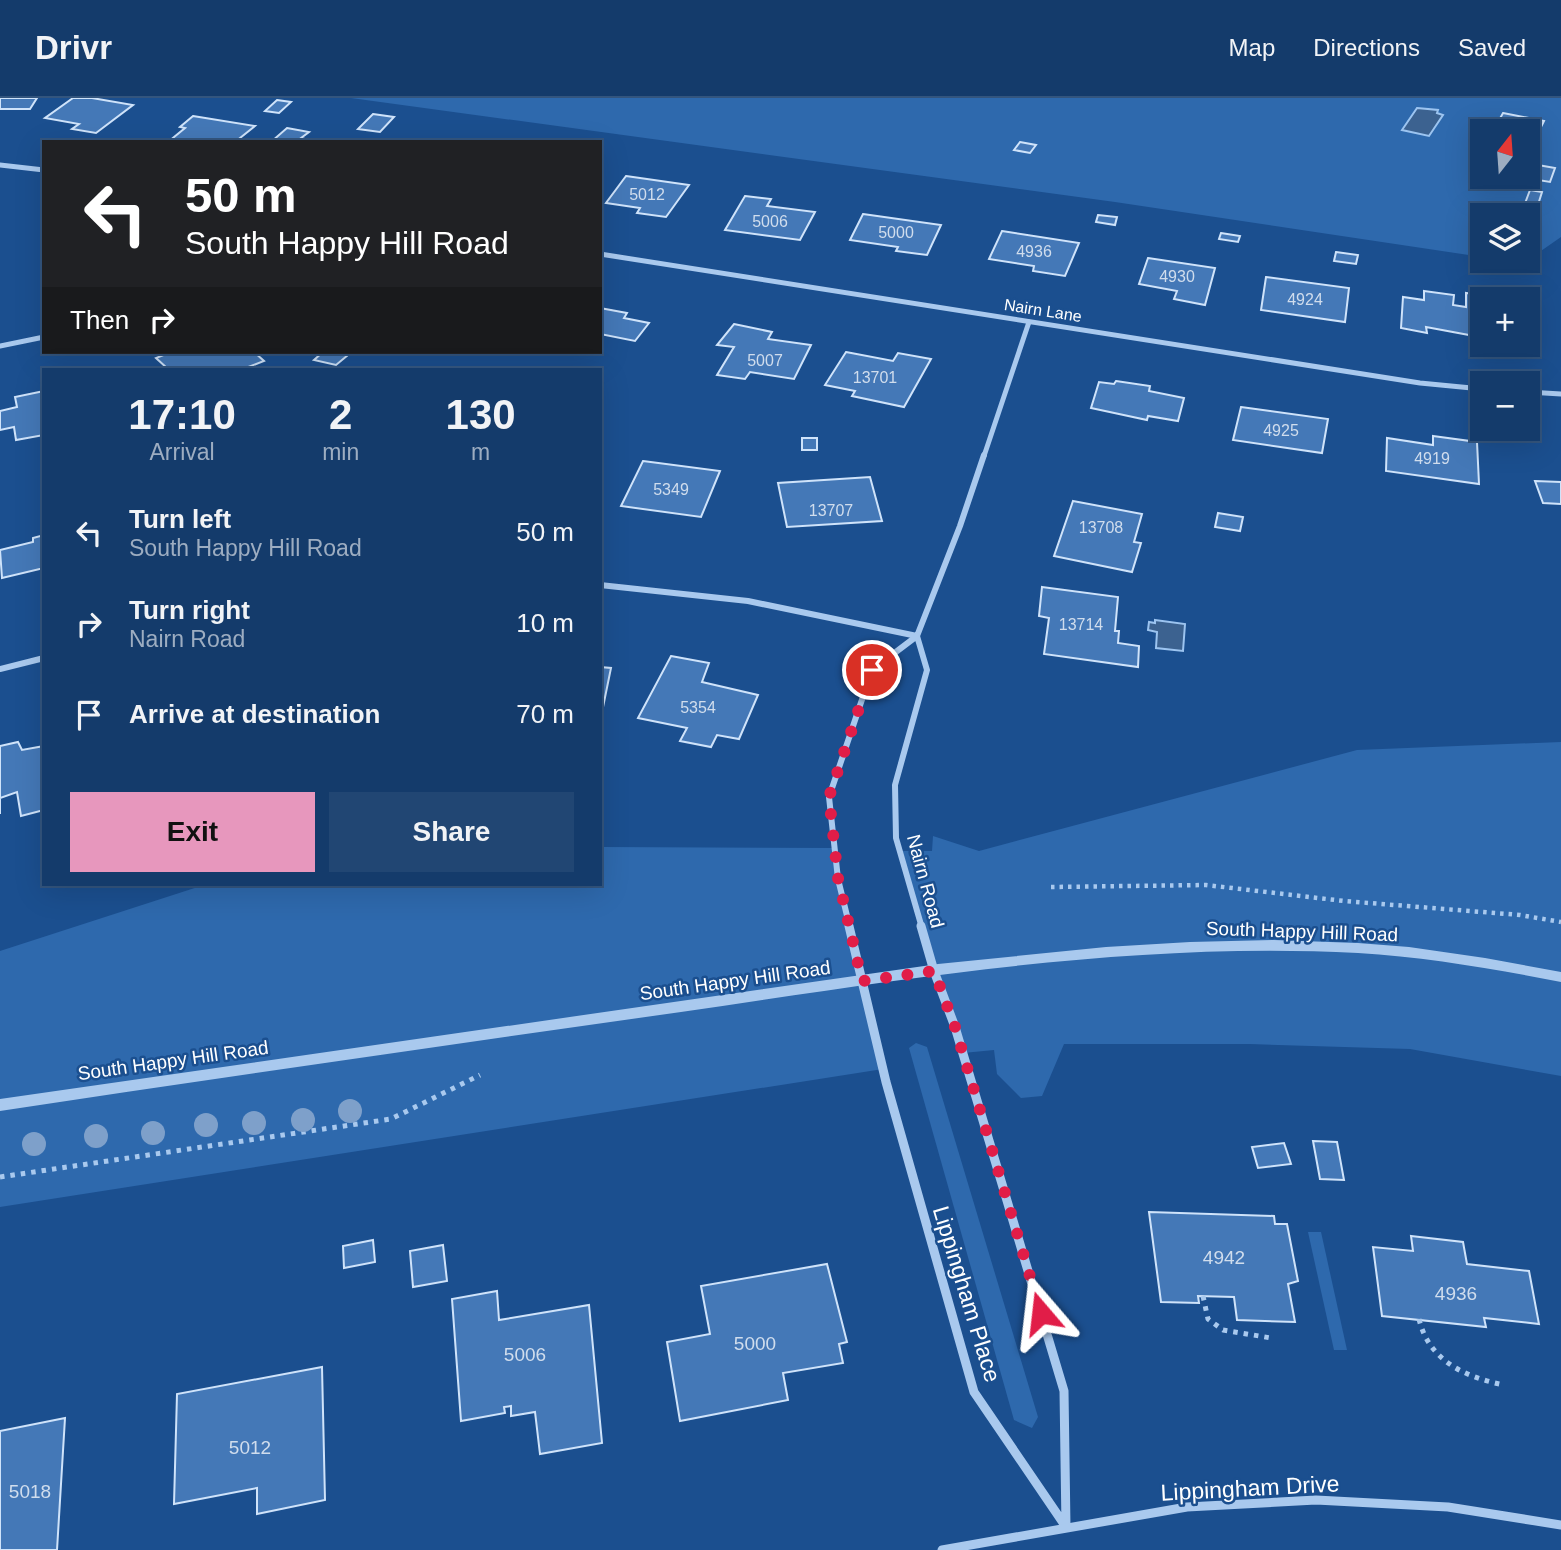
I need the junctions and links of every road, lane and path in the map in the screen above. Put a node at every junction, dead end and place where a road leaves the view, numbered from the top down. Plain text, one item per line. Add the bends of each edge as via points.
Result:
1 (0, 165) edge
2 (42, 170) edge
3 (602, 254) edge
4 (1029, 322) junction
5 (42, 337) edge
6 (0, 346) edge
7 (1470, 388) edge
8 (1540, 393) edge
9 (1561, 394) edge
10 (602, 585) edge
11 (917, 636) junction
12 (42, 658) edge
13 (0, 668) edge
14 (1051, 887) dead end
15 (1561, 922) edge
16 (934, 971) junction
17 (1561, 977) edge
18 (862, 981) junction
19 (480, 1075) dead end
20 (0, 1105) edge
21 (0, 1177) edge
22 (1203, 1296) dead end
23 (1419, 1319) dead end
24 (1271, 1338) dead end
25 (1504, 1385) dead end
26 (1561, 1525) edge
27 (1066, 1527) junction
28 (942, 1550) edge

1 - 2 street
3 - 4 street, Nairn Lane
4 - 7 street, Nairn Lane
4 - 11 street via 960,526
5 - 6 street
8 - 9 street
10 - 11 street via 748,601
11 - 16 street, Nairn Road via 927,670 895,785 896,838
11 - 18 street via 872,670 829,797 838,878
12 - 13 street
14 - 15 path via 1206,885
16 - 17 street, South Happy Hill Road via 1223,945 1357,948 1467,959
16 - 18 street, South Happy Hill Road
16 - 27 street via 955,1027 1064,1391
18 - 20 street, South Happy Hill Road
18 - 27 street, Lippingham Place via 974,1392
19 - 21 path via 391,1119
22 - 24 path via 1208,1319 1223,1330
23 - 25 path via 1423,1339 1443,1359 1478,1380
26 - 27 street, Lippingham Drive via 1448,1507 1316,1500 1187,1507
27 - 28 street, Lippingham Drive

